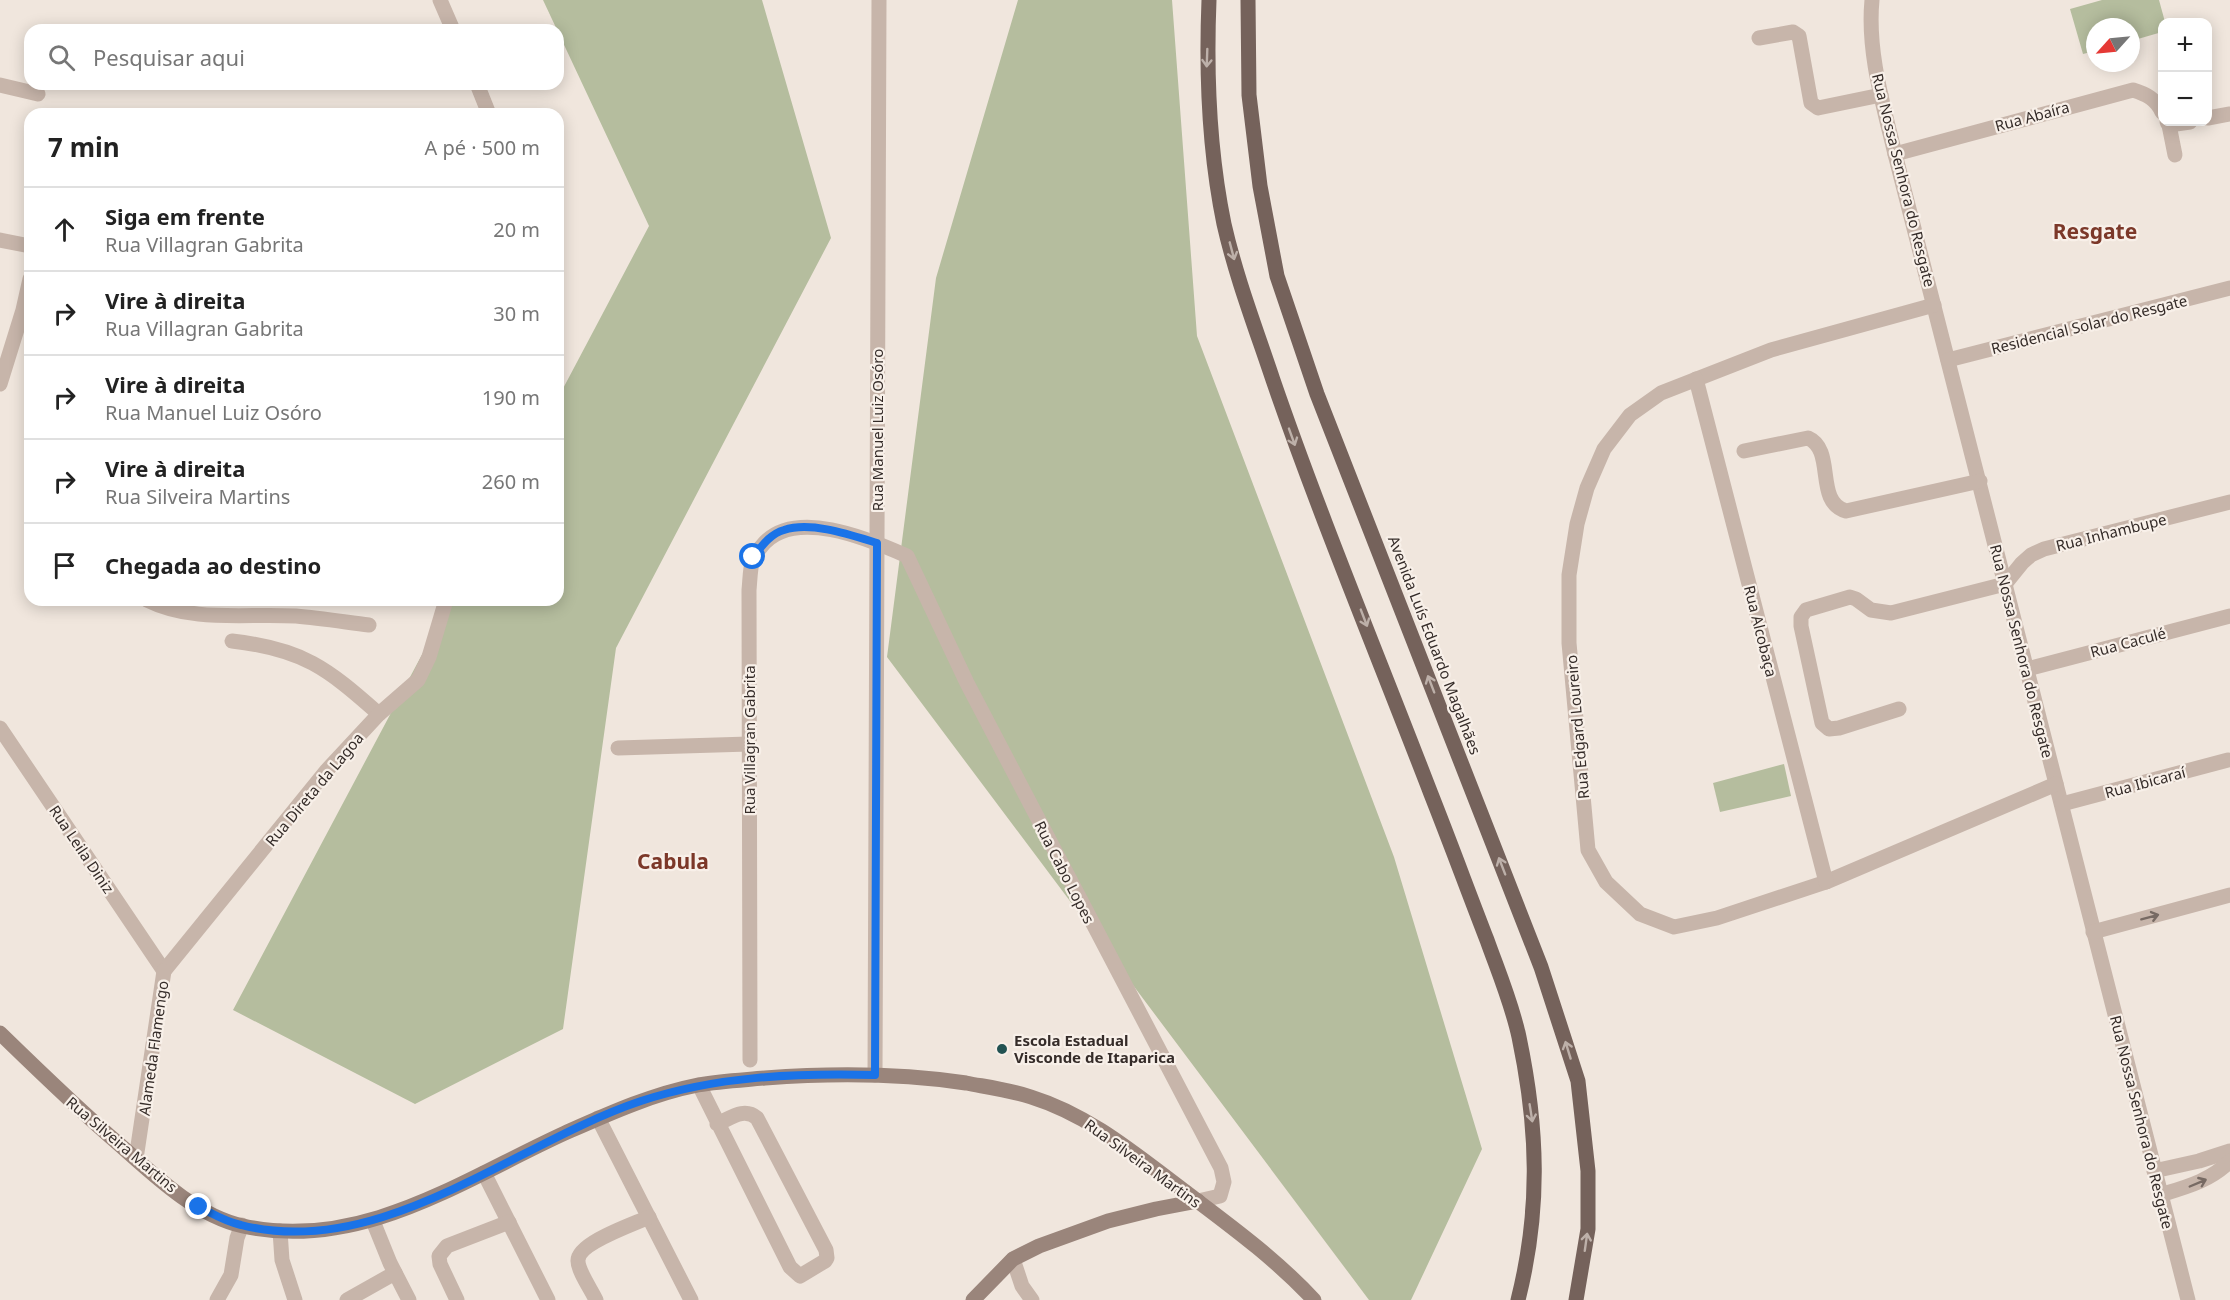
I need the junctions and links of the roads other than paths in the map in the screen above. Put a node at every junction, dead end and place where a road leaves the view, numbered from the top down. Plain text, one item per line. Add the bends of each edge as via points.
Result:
1 (440, 0) edge
2 (879, 0) edge
3 (1209, 0) edge
4 (1248, 0) edge
5 (1872, 0) edge
6 (450, 24) edge
7 (1760, 38) dead end
8 (0, 85) edge
9 (479, 90) edge
10 (38, 94) dead end
11 (1881, 95) junction
12 (2158, 103) edge
13 (487, 108) edge
14 (2230, 114) edge
15 (2212, 117) edge
16 (2168, 126) edge
17 (1895, 154) junction
18 (2175, 155) dead end
19 (0, 240) edge
20 (24, 245) edge
21 (2230, 288) edge
22 (1934, 305) junction
23 (24, 306) edge
24 (1948, 360) junction
25 (1696, 379) junction
26 (0, 384) edge
27 (1744, 452) dead end
28 (1980, 481) junction
29 (2230, 502) edge
30 (877, 543) junction
31 (2005, 584) junction
32 (159, 606) edge
33 (444, 606) edge
34 (2230, 616) edge
35 (369, 625) dead end
36 (232, 641) dead end
37 (2027, 669) junction
38 (1899, 709) dead end
39 (379, 714) junction
40 (0, 728) edge
41 (748, 744) junction
42 (618, 748) dead end
43 (2228, 760) dead end
44 (2056, 784) junction
45 (2062, 804) junction
46 (1826, 882) junction
47 (2230, 895) edge
48 (2093, 932) junction
49 (164, 972) junction
50 (0, 1033) edge
51 (750, 1060) dead end
52 (875, 1075) junction
53 (699, 1085) junction
54 (598, 1118) junction
55 (717, 1124) junction
56 (2230, 1151) edge
57 (136, 1160) junction
58 (2230, 1161) edge
59 (2154, 1171) junction
60 (484, 1173) junction
61 (2160, 1195) junction
62 (1198, 1201) junction
63 (649, 1217) junction
64 (373, 1221) junction
65 (508, 1222) junction
66 (242, 1226) junction
67 (280, 1231) junction
68 (1013, 1259) junction
69 (395, 1273) junction
70 (217, 1300) edge
71 (295, 1300) edge
72 (347, 1300) edge
73 (409, 1300) edge
74 (457, 1300) edge
75 (548, 1300) edge
76 (596, 1300) edge
77 (692, 1300) edge
78 (973, 1300) edge
79 (1032, 1300) edge
80 (1314, 1300) edge
81 (1518, 1300) edge
82 (1576, 1300) edge
83 (2188, 1300) edge

1 - 6 street
2 - 30 street, Rua Manuel Luiz Osóro
3 -> 81 main road via 1207,73 1215,161 1224,224 1243,292 1294,440 1450,843 1519,1035 1534,1134 1535,1203
82 -> 4 main road, Avenida Luís Eduardo Magalhães via 1588,1229 1588,1172 1578,1081 1541,967 1317,394 1277,276 1260,186 1249,95
5 - 11 street, Rua Nossa Senhora do Resgate via 1870,24
7 - 11 street via 1793,32 1799,36 1814,107
8 - 10 street
9 - 13 street
11 - 17 street, Rua Nossa Senhora do Resgate
12 - 17 street, Rua Abaíra via 2133,90
14 - 15 street
16 - 18 street
17 - 22 street, Rua Nossa Senhora do Resgate
19 - 20 street
21 - 24 street, Residencial Solar do Resgate
22 - 24 street, Rua Nossa Senhora do Resgate
22 - 25 street, Rua Edgard Loureiro via 1771,350
23 - 26 street
24 - 28 street, Rua Nossa Senhora do Resgate
25 - 46 street, Rua Alcobaça
25 - 46 street, Rua Edgard Loureiro via 1661,393 1630,415 1604,449 1577,524 1569,575 1569,643 1588,850 1606,882 1640,914 1674,927 1717,918
27 - 28 street via 1808,438 1816,442 1832,501 1846,511
28 - 31 street, Rua Nossa Senhora do Resgate
29 - 31 street, Rua Inhambupe via 2044,549 2022,563
30 - 41 street, Rua Villagran Gabrita via 813,527 785,529 766,540 753,557 749,590
30 - 52 street, Rua Manuel Luiz Osóro
30 - 62 street, Rua Cabo Lopes via 907,556 967,683 1221,1168 1224,1182 1220,1196
31 - 37 street, Rua Nossa Senhora do Resgate
31 - 38 street via 1891,613 1871,610 1850,597 1806,610 1801,627 1822,723 1829,729 1839,728
32 - 35 street via 214,617 296,616
33 - 39 street, Rua Direta da Lagoa via 418,680
34 - 37 street, Rua Caculé
36 - 39 street via 265,645 318,665
37 - 44 street, Rua Nossa Senhora do Resgate
39 - 49 street, Rua Direta da Lagoa via 327,770
40 - 49 street, Rua Leila Diniz
41 - 42 street
41 - 51 street, Rua Villagran Gabrita
43 - 45 street, Rua Ibicaraí
44 - 45 street, Rua Nossa Senhora do Resgate
44 - 46 street, Rua Edgard Loureiro
45 - 48 street, Rua Nossa Senhora do Resgate
48 -> 47 street
48 - 59 street, Rua Nossa Senhora do Resgate
49 - 57 street, Alameda Flamengo
50 - 57 main road, Rua Silveira Martins
52 - 53 main road, Rua Silveira Martins via 796,1076
52 - 62 main road, Rua Silveira Martins via 950,1081 1031,1096 1074,1114 1107,1134
53 - 54 main road, Rua Silveira Martins
53 - 55 street
54 - 60 main road, Rua Silveira Martins
54 - 63 street
55 - 55 street via 792,1270 801,1276 827,1258 826,1250 757,1118 744,1112
56 - 59 street
57 - 66 main road, Rua Silveira Martins via 199,1207
61 -> 58 street via 2201,1182
59 - 61 street, Rua Nossa Senhora do Resgate
60 - 64 main road, Rua Silveira Martins
60 - 65 street
61 - 83 street, Rua Nossa Senhora do Resgate
62 - 68 main road via 1108,1221
62 - 80 main road, Rua Silveira Martins via 1275,1261
63 - 76 street via 592,1243 580,1254 578,1261
63 - 77 street
64 - 67 main road, Rua Silveira Martins via 313,1231
64 - 69 street
65 - 74 street via 447,1246 439,1256
65 - 75 street
66 - 67 main road, Rua Silveira Martins
66 - 70 street via 231,1275
67 - 71 street via 282,1260
68 - 78 main road
68 - 79 street via 1022,1286
69 - 72 street
69 - 73 street

